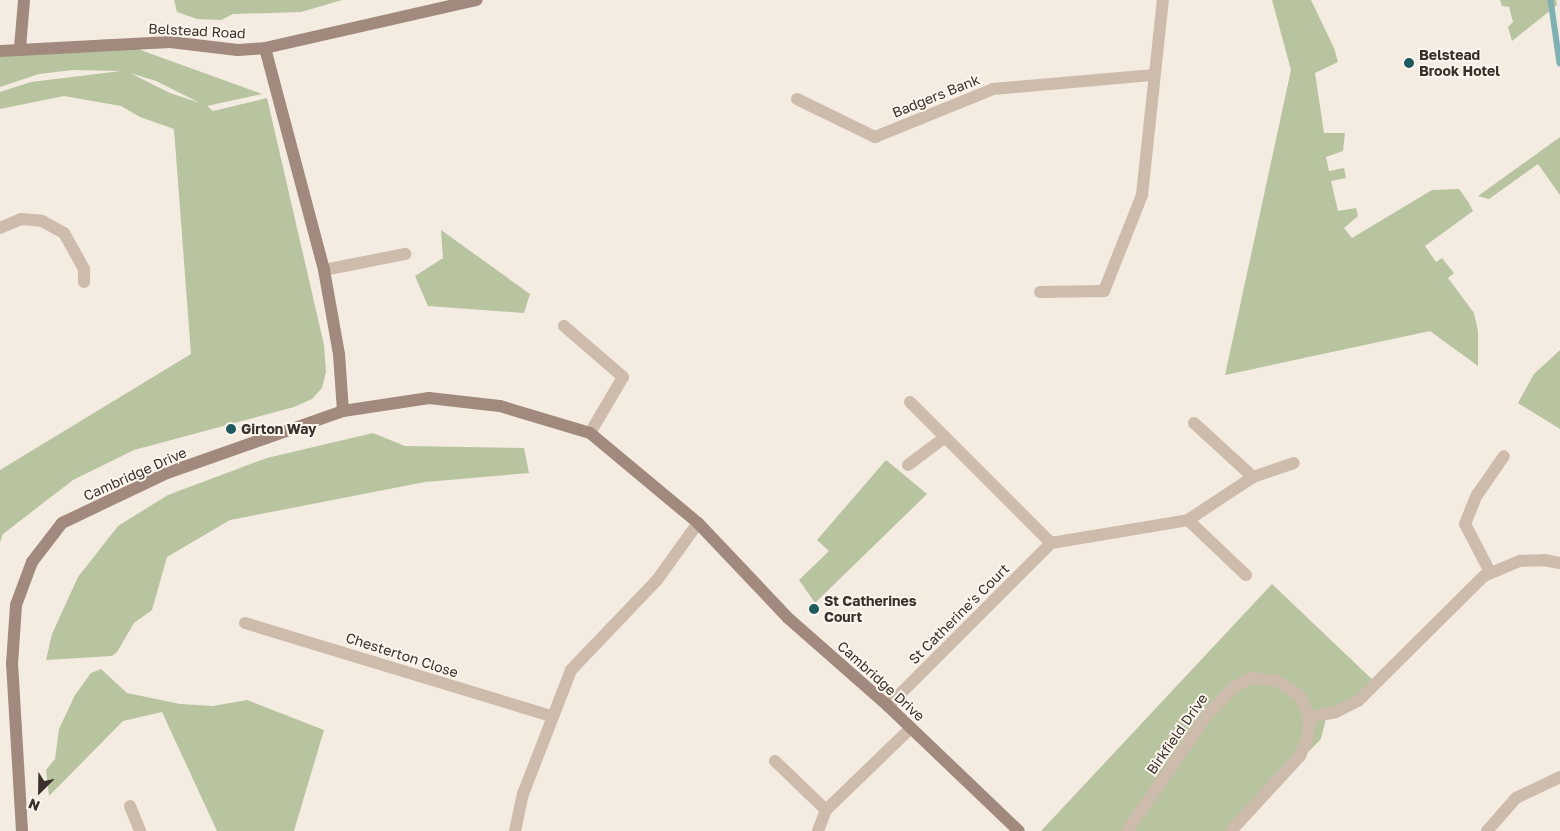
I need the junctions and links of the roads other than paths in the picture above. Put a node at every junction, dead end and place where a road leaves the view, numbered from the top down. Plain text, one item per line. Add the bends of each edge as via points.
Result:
1 (24, 0) edge
2 (477, 0) edge
3 (1162, 0) edge
4 (20, 48) junction
5 (265, 48) junction
6 (0, 51) edge
7 (1154, 75) junction
8 (797, 99) dead end
9 (0, 228) edge
10 (404, 254) dead end
11 (324, 270) junction
12 (84, 282) dead end
13 (1040, 292) dead end
14 (564, 326) dead end
15 (910, 402) dead end
16 (343, 411) junction
17 (1194, 423) dead end
18 (590, 433) junction
19 (944, 438) junction
20 (1504, 456) dead end
21 (1294, 463) dead end
22 (908, 465) dead end
23 (1253, 477) junction
24 (1188, 520) junction
25 (698, 523) junction
26 (1052, 543) junction
27 (1560, 563) edge
28 (1490, 572) junction
29 (1246, 575) dead end
30 (245, 623) dead end
31 (888, 706) junction
32 (551, 716) junction
33 (1309, 717) junction
34 (911, 728) junction
35 (774, 761) dead end
36 (1560, 777) edge
37 (130, 806) dead end
38 (826, 810) junction
39 (22, 831) edge
40 (140, 831) edge
41 (515, 831) edge
42 (818, 831) edge
43 (1018, 831) edge
44 (1127, 831) edge
45 (1231, 831) edge
46 (1487, 831) edge

1 - 4 street
2 - 5 street, Belstead Road
3 - 7 street
4 - 5 street, Belstead Road via 170,42 238,50
4 - 6 street, Belstead Road
5 - 11 street
7 - 8 street, Badgers Bank via 993,88 876,136
7 - 13 street via 1142,195 1104,291
9 - 12 street via 28,220 42,221 64,233 84,269
10 - 11 street
11 - 16 street via 339,354
14 - 18 street via 623,377
15 - 19 street
16 - 18 street, Cambridge Drive via 429,398 500,406
16 - 39 street, Cambridge Drive via 167,473 62,523 32,562 16,605 12,664
17 - 23 street
18 - 25 street, Cambridge Drive
19 - 22 street
19 - 26 street
20 - 28 street via 1477,495 1466,524
21 - 23 street
23 - 24 street
24 - 26 street
24 - 29 street
25 - 31 street, Cambridge Drive via 788,618
25 - 32 street via 657,580 571,670
26 - 31 street, St Catherine's Court
27 - 28 street via 1529,560
28 - 33 street via 1468,590 1358,701 1336,712
30 - 32 street, Chesterton Close
31 - 34 street, Cambridge Drive
32 - 41 street via 523,794
33 - 44 street, Birkfield Drive via 1301,697 1278,681 1252,678 1235,686 1208,715
33 - 45 street via 1308,736 1300,756
34 - 38 street
34 - 43 street, Cambridge Drive
35 - 38 street
36 - 46 street via 1516,798
37 - 40 street
38 - 42 street

